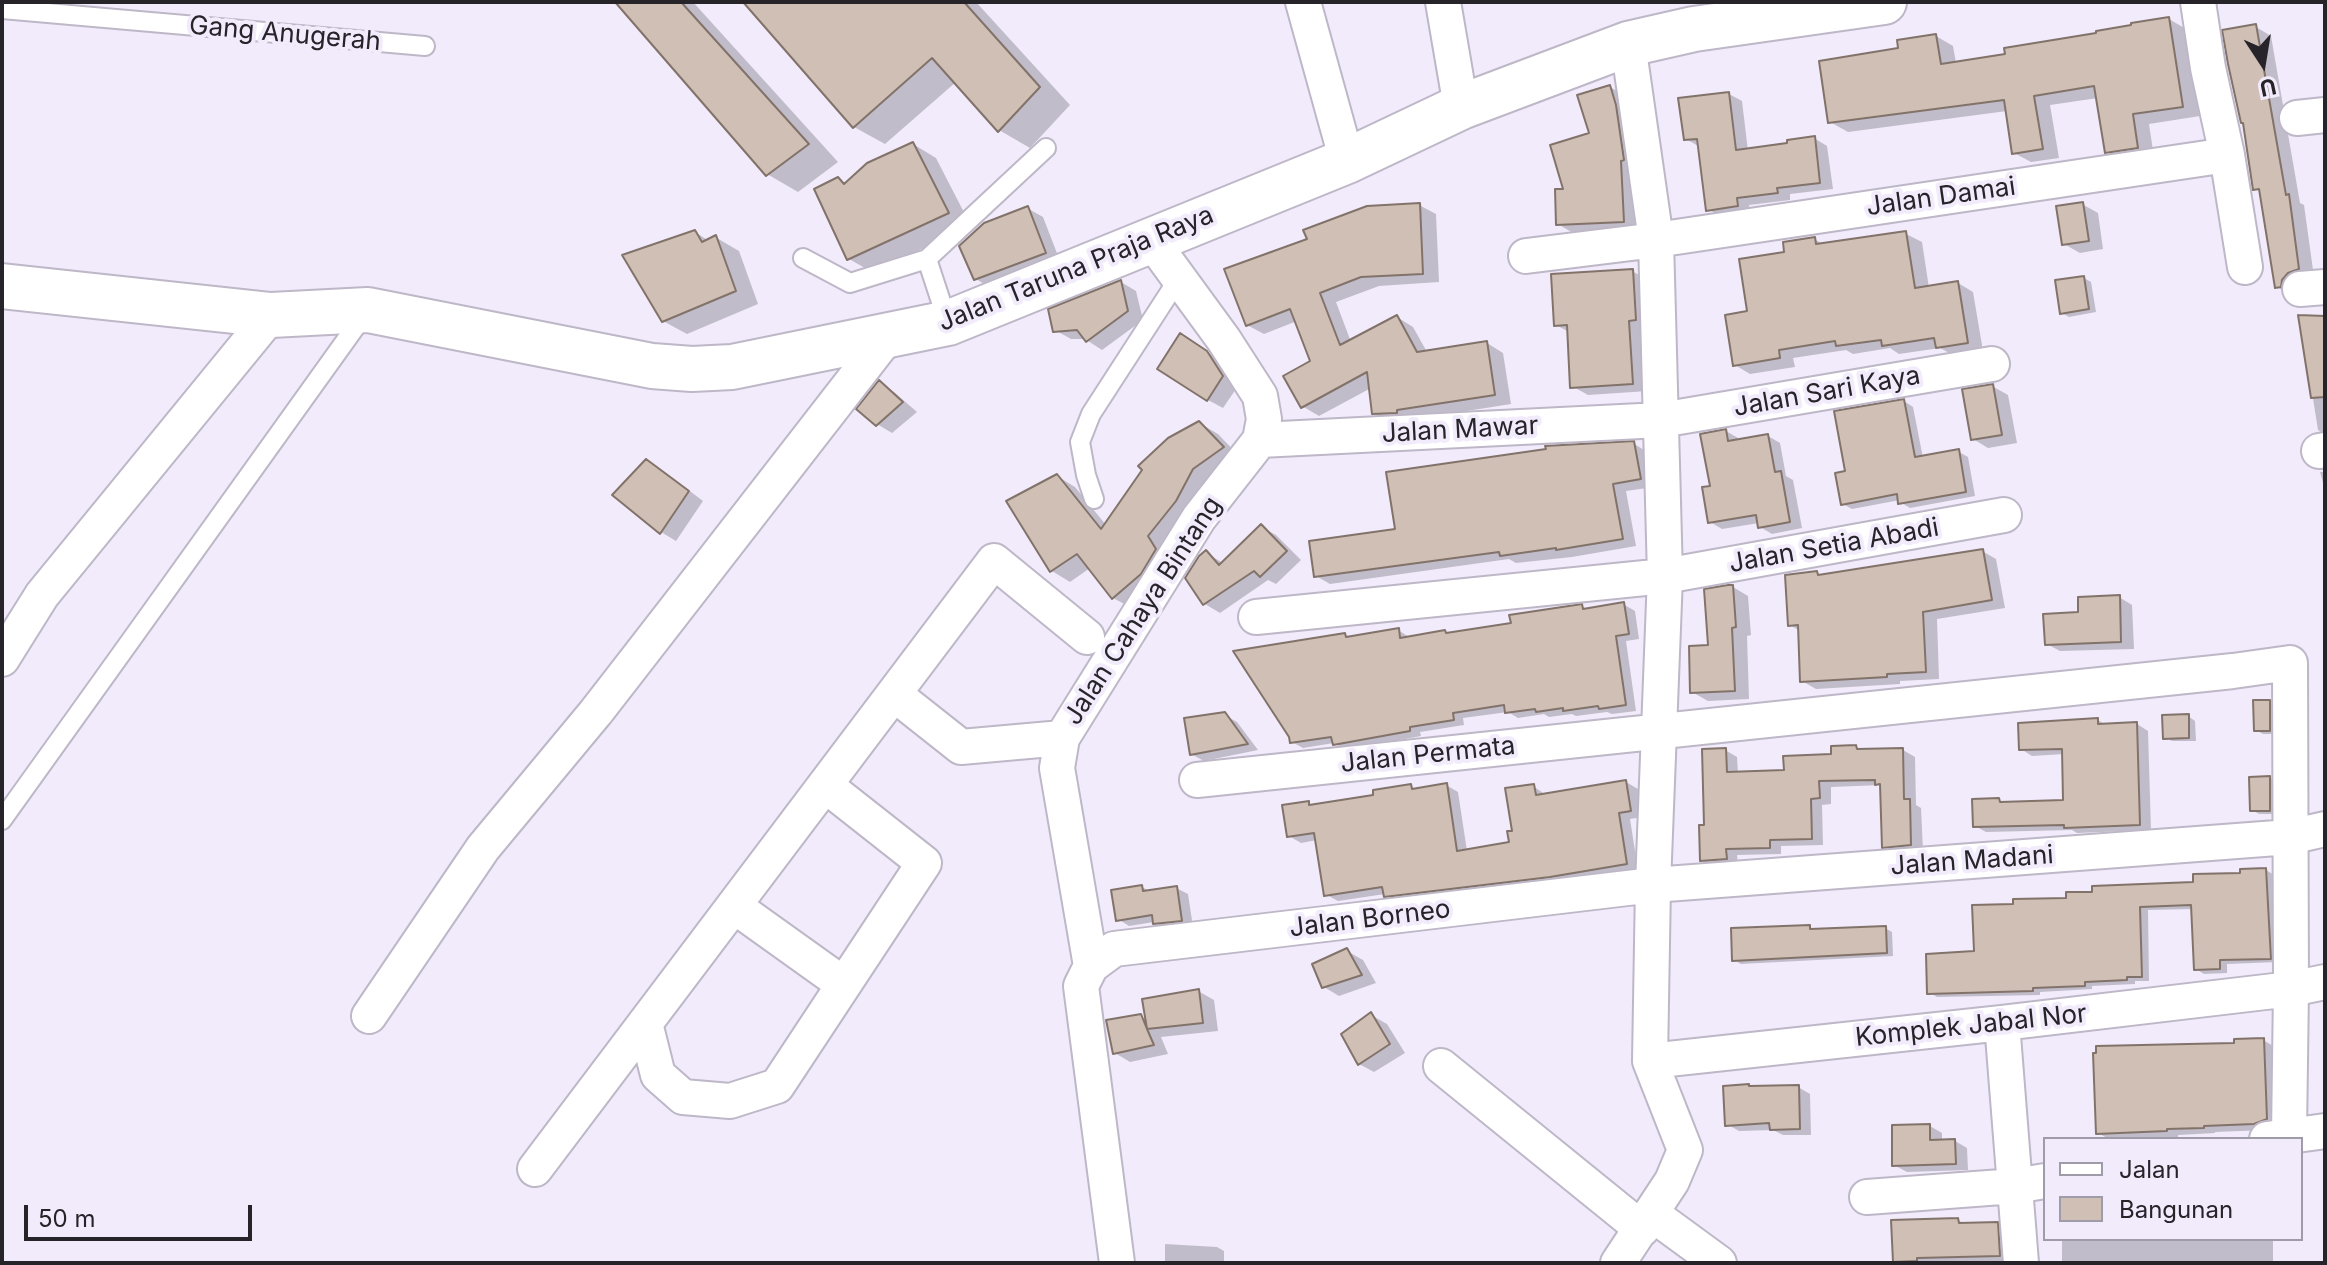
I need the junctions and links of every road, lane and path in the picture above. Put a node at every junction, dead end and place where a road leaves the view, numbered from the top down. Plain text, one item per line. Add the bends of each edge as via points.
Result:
1 (1303, 2) edge
2 (1443, 2) edge
3 (1884, 2) edge
4 (2198, 2) edge
5 (2, 9) edge
6 (1693, 16) edge
7 (1628, 44) junction
8 (425, 46) dead end
9 (1461, 107) junction
10 (1046, 148) dead end
11 (2227, 155) junction
12 (1347, 161) junction
13 (1151, 240) junction
14 (1656, 240) junction
15 (1526, 256) dead end
16 (803, 258) dead end
17 (927, 259) junction
18 (2245, 267) dead end
19 (1179, 278) junction
20 (4, 293) edge
21 (368, 310) junction
22 (271, 315) junction
23 (948, 323) junction
24 (887, 337) junction
25 (1992, 364) dead end
26 (1661, 420) junction
27 (1260, 440) junction
28 (1094, 499) dead end
29 (2004, 515) dead end
30 (1665, 576) junction
31 (1256, 617) dead end
32 (1087, 637) dead end
33 (2, 659) edge
34 (894, 694) junction
35 (1659, 731) junction
36 (1062, 738) junction
37 (1197, 780) dead end
38 (825, 785) junction
39 (2, 820) edge
40 (2325, 829) edge
41 (2290, 837) junction
42 (1653, 885) junction
43 (734, 906) junction
44 (1091, 966) junction
45 (2325, 982) edge
46 (843, 984) junction
47 (2291, 989) junction
48 (369, 1016) dead end
49 (645, 1023) junction
50 (2002, 1023) junction
51 (1650, 1061) junction
52 (1441, 1066) dead end
53 (2325, 1131) edge
54 (2278, 1137) edge
55 (535, 1169) dead end
56 (2030, 1184) edge
57 (1867, 1197) dead end
58 (1647, 1222) junction
59 (1117, 1263) edge
60 (1618, 1263) edge
61 (1719, 1263) edge
62 (2021, 1263) edge

1 - 12 street
2 - 9 street
3 - 6 street, Jalan Taruna Praja Raya
4 - 11 street
5 - 8 lane, Gang Anugerah
6 - 7 street, Jalan Taruna Praja Raya
7 - 9 street, Jalan Taruna Praja Raya
7 - 14 street
9 - 12 street, Jalan Taruna Praja Raya
10 - 17 lane
11 - 14 street, Jalan Damai
11 - 18 street
12 - 13 street, Jalan Taruna Praja Raya
13 - 19 street
13 - 23 street, Jalan Taruna Praja Raya
14 - 15 street, Jalan Damai
14 - 26 street
16 - 17 lane via 850,283
17 - 23 lane
19 - 27 street via 1260,396
19 - 28 lane via 1091,414 1080,442
20 - 22 street, Jalan Taruna Praja Raya
21 - 22 street, Jalan Taruna Praja Raya
21 - 24 street, Jalan Taruna Praja Raya via 652,366 692,369 732,367
21 - 39 lane
22 - 33 street via 42,595
23 - 24 street, Jalan Taruna Praja Raya
24 - 48 street via 596,712 483,848
25 - 26 street, Jalan Sari Kaya
26 - 27 street, Jalan Mawar
26 - 30 street
27 - 36 street, Jalan Cahaya Bintang via 1199,518
29 - 30 street, Jalan Setia Abadi
30 - 31 street, Jalan Setia Abadi
30 - 35 street
32 - 34 street via 994,561
34 - 36 street via 961,747
34 - 38 street
35 - 37 street, Jalan Permata
35 - 41 street, Jalan Permata via 2290,663
35 - 42 street
36 - 44 street, Jalan Cahaya Bintang via 1057,768
38 - 43 street
38 - 46 street via 924,863
40 - 41 street, Jalan Madani
41 - 42 street, Jalan Madani
41 - 47 street
42 - 44 street, Jalan Borneo via 1114,949
42 - 51 street
43 - 46 street
43 - 49 street
44 - 59 street, Jalan Cahaya Bintang via 1081,986
45 - 47 street, Komplek Jabal Nor
46 - 49 street via 777,1086 730,1101 683,1097 658,1075
47 - 50 street, Komplek Jabal Nor
47 - 54 street
49 - 55 street
50 - 51 street, Komplek Jabal Nor
50 - 56 street
51 - 58 street via 1685,1150
52 - 58 street
53 - 54 street
56 - 57 street
56 - 62 street
58 - 60 street
58 - 61 street

